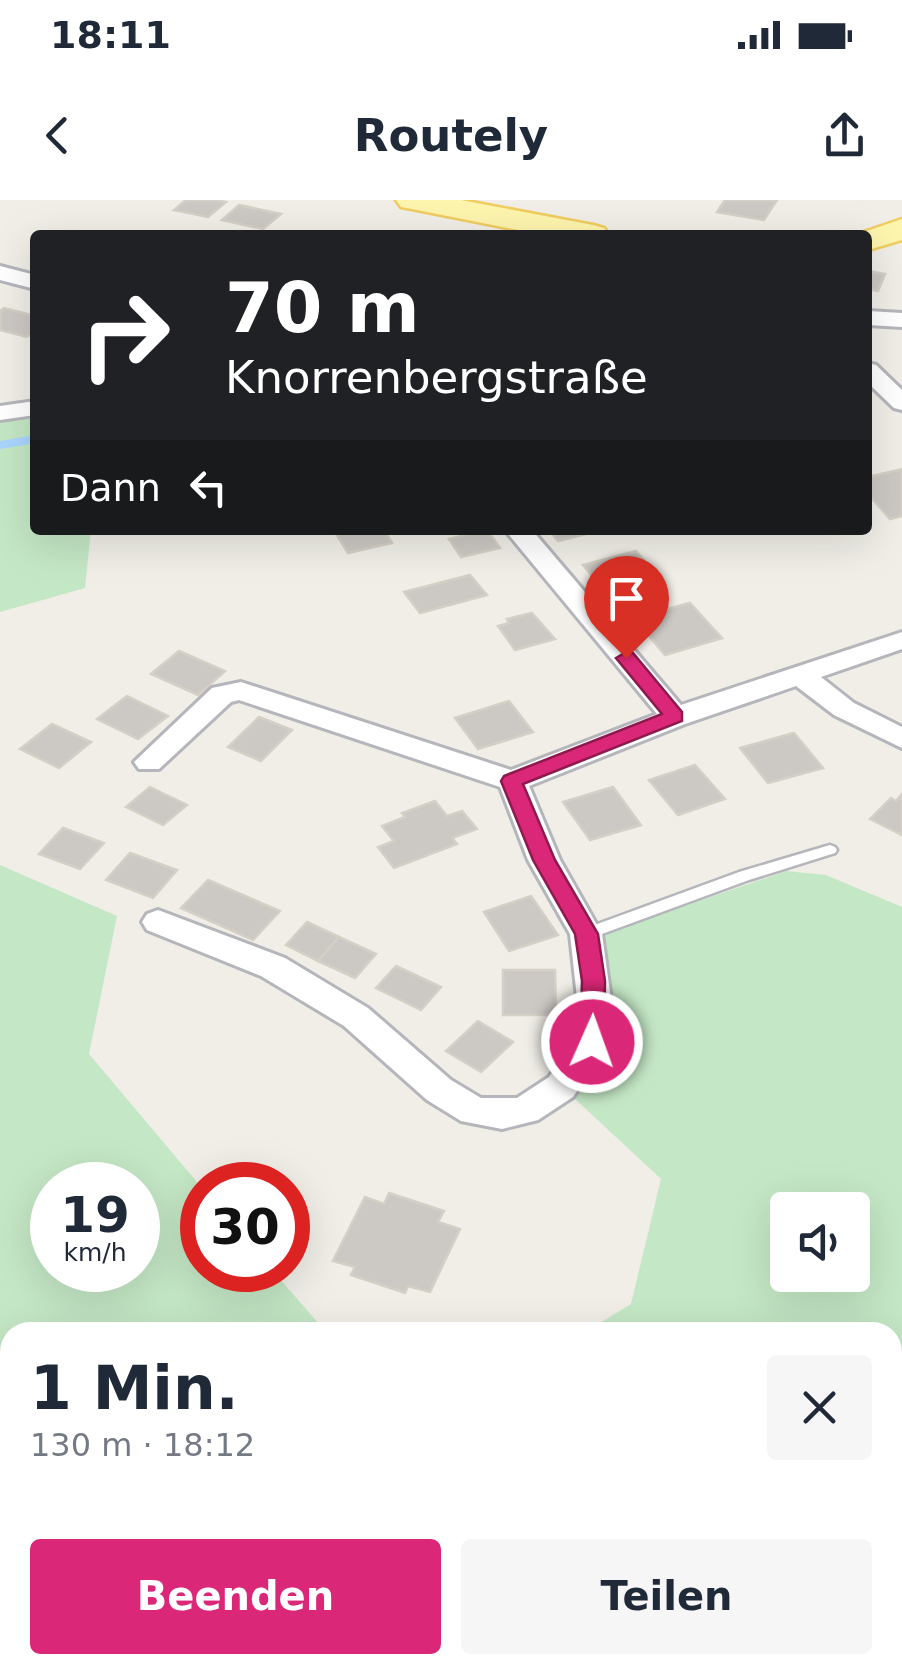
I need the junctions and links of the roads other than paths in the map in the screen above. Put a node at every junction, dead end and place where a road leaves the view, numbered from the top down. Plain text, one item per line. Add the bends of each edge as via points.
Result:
1 (412, 200) edge
2 (902, 229) edge
3 (567, 230) edge
4 (872, 239) edge
5 (0, 274) edge
6 (30, 281) edge
7 (872, 318) edge
8 (902, 320) edge
9 (872, 374) edge
10 (902, 403) edge
11 (30, 409) edge
12 (0, 412) edge
13 (522, 535) edge
14 (902, 640) edge
15 (802, 675) junction
16 (674, 717) junction
17 (902, 739) edge
18 (149, 762) dead end
19 (512, 781) junction
20 (830, 850) dead end
21 (158, 922) dead end
22 (586, 934) junction

1 - 3 main road
2 - 4 main road
5 - 6 street
7 - 8 street
9 - 10 street
11 - 12 street
13 - 16 street
14 - 15 street
15 - 16 street
15 - 17 street via 844,709
16 - 19 street
18 - 19 street via 222,694 241,691
19 - 22 street via 544,860
20 - 22 lane
21 - 22 street via 273,966 356,1017 439,1090 473,1111 502,1115 526,1110 560,1087 592,1042

